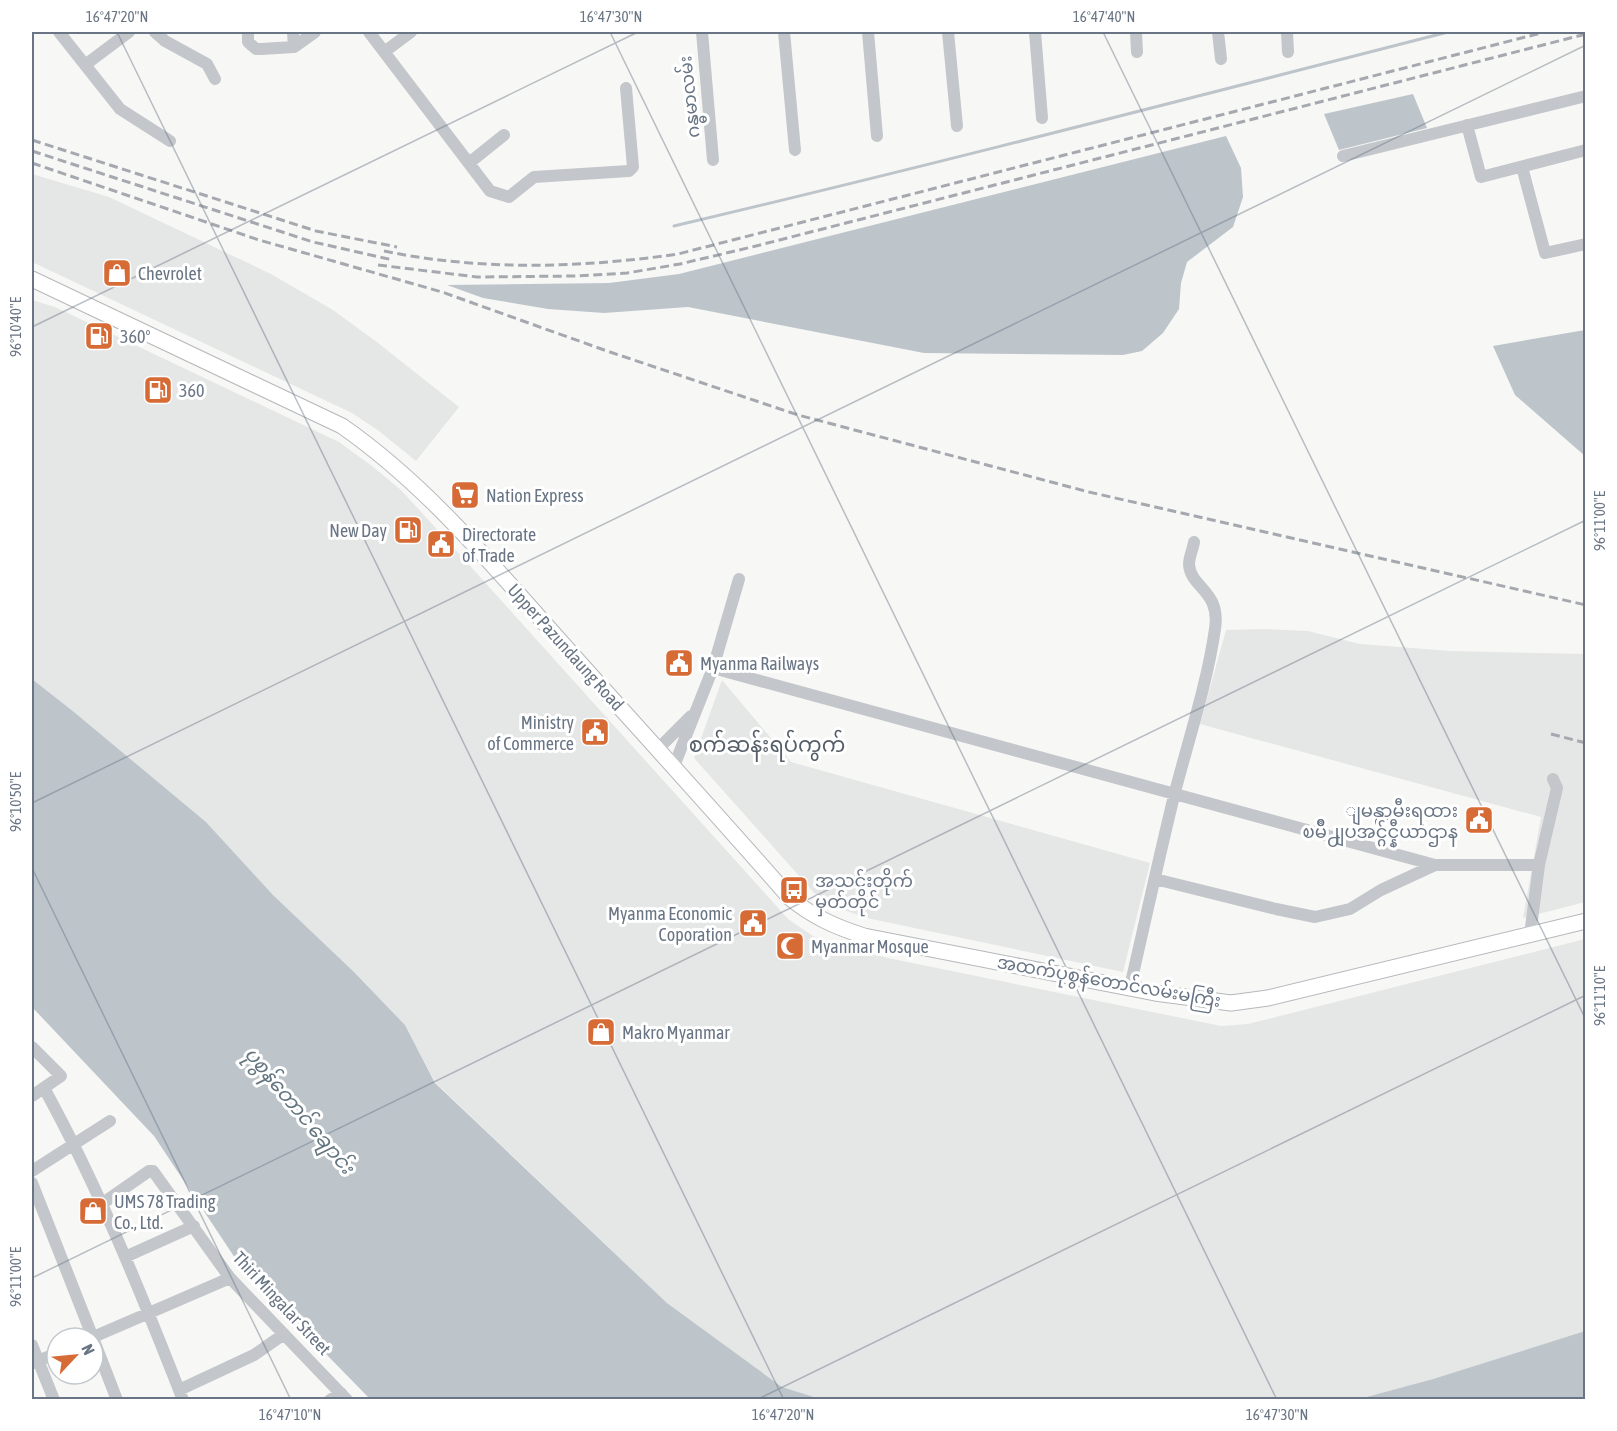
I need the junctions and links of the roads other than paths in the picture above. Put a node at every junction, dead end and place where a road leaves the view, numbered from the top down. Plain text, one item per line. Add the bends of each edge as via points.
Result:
1 (59, 32) edge
2 (129, 32) edge
3 (155, 32) edge
4 (248, 32) edge
5 (293, 32) edge
6 (315, 32) edge
7 (369, 32) edge
8 (411, 32) edge
9 (702, 32) edge
10 (784, 32) edge
11 (868, 32) edge
12 (948, 32) edge
13 (1035, 32) edge
14 (1136, 32) edge
15 (1218, 32) edge
16 (1287, 32) edge
17 (294, 47) junction
18 (384, 52) junction
19 (1137, 52) dead end
20 (1288, 52) dead end
21 (1221, 59) dead end
22 (86, 65) junction
23 (215, 80) dead end
24 (626, 88) dead end
25 (1586, 96) edge
26 (1042, 118) dead end
27 (1467, 125) junction
28 (957, 126) dead end
29 (504, 135) dead end
30 (877, 136) dead end
31 (170, 141) dead end
32 (795, 150) dead end
33 (1586, 150) edge
34 (1343, 156) dead end
35 (713, 160) dead end
36 (469, 163) junction
37 (1522, 167) junction
38 (1586, 244) edge
39 (32, 279) edge
40 (32, 289) edge
41 (54, 291) junction
42 (1194, 542) dead end
43 (740, 579) dead end
44 (713, 668) junction
45 (696, 710) junction
46 (658, 749) junction
47 (674, 766) junction
48 (1553, 779) dead end
49 (1175, 793) junction
50 (1436, 865) junction
51 (1539, 865) junction
52 (1155, 879) junction
53 (790, 898) joint
54 (1586, 921) edge
55 (1530, 935) junction
56 (1130, 987) junction
57 (32, 1047) edge
58 (44, 1088) junction
59 (32, 1096) edge
60 (110, 1121) dead end
61 (75, 1145) junction
62 (32, 1171) edge
63 (32, 1183) edge
64 (103, 1203) junction
65 (194, 1226) junction
66 (125, 1257) junction
67 (230, 1278) junction
68 (149, 1313) junction
69 (87, 1326) edge
70 (105, 1332) edge
71 (284, 1334) junction
72 (32, 1345) edge
73 (35, 1362) edge
74 (105, 1370) edge
75 (181, 1395) edge
76 (339, 1397) edge
77 (54, 1400) edge
78 (117, 1400) edge

1 - 22 street
2 - 22 street
3 - 23 street via 207,64
4 - 17 street via 248,42 256,49
5 - 17 street
6 - 17 street
7 - 18 street
8 - 18 street
9 - 35 street, ဂန္ဓမာလမ်း
10 - 32 street
11 - 30 street
12 - 28 street
13 - 26 street
14 - 19 street
15 - 21 street
16 - 20 street
18 - 36 street
22 - 31 street via 120,109
24 - 36 street via 633,167 629,171 534,177 504,197 490,191
25 - 27 street
27 - 34 street
27 - 37 street via 1481,177
29 - 36 street
33 - 37 street
37 - 38 street via 1545,253
39 - 41 main road, Upper Pazundaung Road
40 - 41 main road
41 - 46 main road, Upper Pazundaung Road via 342,426 374,448 466,535
42 - 49 street via 1189,565 1213,601 1216,627
43 - 44 street
44 - 45 street
44 - 49 street
45 - 46 street
45 - 47 street
46 - 47 main road, Upper Pazundaung Road
47 - 53 main road, Upper Pazundaung Road
48 - 51 street via 1557,788
49 - 50 street
49 - 52 street
50 - 51 street
50 - 52 street via 1350,909 1315,917
51 - 55 street
52 - 56 street
53 - 56 main road, အထက်ပုစွန်တောင်လမ်းမကြီး via 818,918 864,936
54 - 55 main road
55 - 56 main road, အထက်ပုစွန်တောင်လမ်းမကြီး via 1268,998 1231,1003
57 - 58 street via 61,1076
58 - 59 street
58 - 61 street
60 - 61 street
61 - 62 street
61 - 64 street
63 - 69 street
64 - 65 street, Thiri Mingalar Street via 152,1170
64 - 66 street
65 - 66 street
65 - 67 street, Thiri Mingalar Street
66 - 68 street
67 - 68 street
67 - 71 street, Thiri Mingalar Street
68 - 70 street
68 - 75 street
71 - 75 street
71 - 76 street, Thiri Mingalar Street
72 - 73 street
73 - 77 street
74 - 78 street

